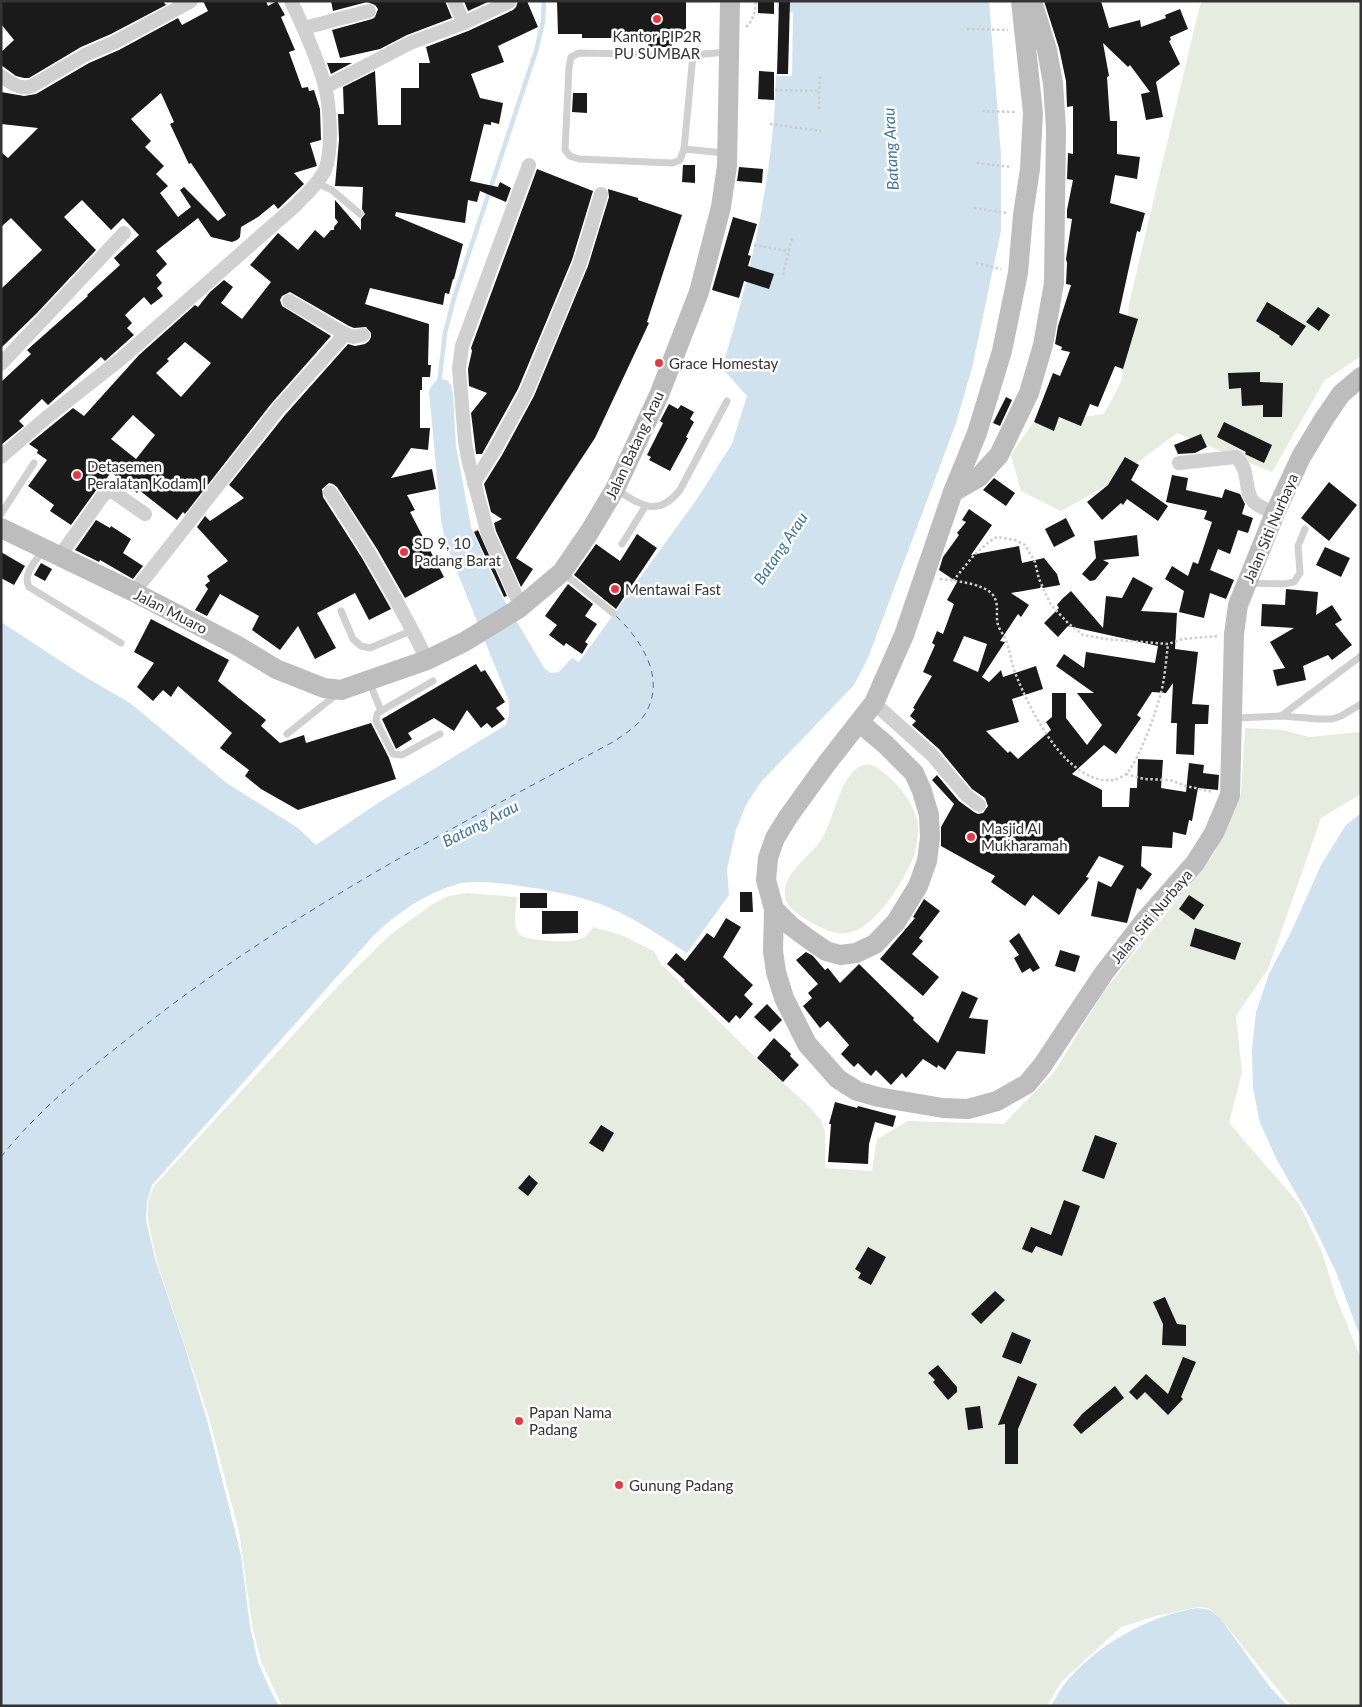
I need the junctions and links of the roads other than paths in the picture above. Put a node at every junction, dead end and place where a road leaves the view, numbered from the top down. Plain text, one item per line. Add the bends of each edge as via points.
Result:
1 (291, 1) edge
2 (454, 1) edge
3 (730, 1) edge
4 (1021, 1) edge
5 (1032, 1) edge
6 (509, 2) edge
7 (181, 3) edge
8 (369, 11) dead end
9 (464, 23) junction
10 (304, 28) junction
11 (730, 52) junction
12 (693, 55) junction
13 (1, 76) edge
14 (325, 87) junction
15 (684, 149) junction
16 (728, 154) junction
17 (529, 165) dead end
18 (317, 183) junction
19 (601, 194) dead end
20 (360, 214) dead end
21 (124, 233) dead end
22 (289, 301) dead end
23 (344, 334) junction
24 (363, 335) dead end
25 (1, 364) edge
26 (1361, 377) edge
27 (728, 400) dead end
28 (1, 457) edge
29 (34, 462) dead end
30 (1179, 462) dead end
31 (474, 483) junction
32 (615, 489) junction
33 (330, 492) dead end
34 (953, 492) junction
35 (645, 507) junction
36 (1275, 513) junction
37 (1, 514) edge
38 (145, 514) dead end
39 (1, 528) edge
40 (1304, 529) dead end
41 (622, 544) dead end
42 (51, 553) junction
43 (562, 572) junction
44 (1246, 583) junction
45 (134, 592) junction
46 (520, 608) junction
47 (341, 611) dead end
48 (613, 613) dead end
49 (413, 630) junction
50 (121, 643) dead end
51 (1361, 656) edge
52 (427, 660) junction
53 (369, 681) junction
54 (433, 681) dead end
55 (341, 690) junction
56 (874, 703) junction
57 (1361, 704) edge
58 (382, 710) junction
59 (1281, 716) junction
60 (1232, 718) junction
61 (860, 723) junction
62 (287, 734) dead end
63 (440, 734) dead end
64 (979, 805) dead end
65 (774, 909) junction

1 - 10 street
2 - 9 street
3 - 11 street, Jalan Batang Arau
4 - 34 street via 1033,113 1018,273 1002,351
5 - 34 street via 1053,82 1056,129 1054,283 1043,346 1029,393 999,455 979,477
6 - 9 street
7 - 13 street via 32,86 17,86
8 - 10 street
9 - 14 street via 410,43
10 - 14 street
11 - 12 lane
11 - 16 street, Jalan Batang Arau
12 - 15 lane
12 - 15 lane via 579,52 572,56 568,67 565,150 570,156 673,163 680,160
14 - 18 street via 329,154
15 - 16 lane
16 - 32 street, Jalan Batang Arau via 721,207 699,292 659,395
17 - 31 street via 459,358 464,441
18 - 20 lane via 332,190
18 - 28 street via 129,351
19 - 31 street via 580,263 526,393
21 - 25 street
22 - 23 street
23 - 24 street
23 - 45 street via 278,409
26 - 36 street, Jalan Siti Nurbaya via 1341,394 1324,419 1301,457
27 - 35 lane via 673,500
29 - 37 lane
30 - 36 street via 1236,457 1242,463 1255,504
31 - 46 street via 488,534
32 - 35 lane
32 - 43 street, Jalan Batang Arau
33 - 49 street
34 - 56 street via 904,635
35 - 41 lane
36 - 44 street, Jalan Siti Nurbaya
38 - 42 street via 112,491 104,494
39 - 42 street, Jalan Muaro
40 - 44 lane via 1298,546 1300,573 1294,582
42 - 45 street, Jalan Muaro
42 - 50 lane via 27,575 29,587
43 - 46 street, Jalan Batang Arau
43 - 48 lane
44 - 60 street, Jalan Siti Nurbaya via 1238,605 1234,634
45 - 55 street, Jalan Muaro via 276,669 324,688
46 - 52 street, Jalan Batang Arau
47 - 49 lane via 353,639 361,646 370,648
49 - 52 street
51 - 59 lane
52 - 53 street, Jalan Batang Arau
53 - 55 street, Jalan Batang Arau
53 - 58 lane
54 - 58 lane
55 - 62 lane
56 - 61 street
56 - 64 street via 932,755 966,795
57 - 59 lane via 1332,719
58 - 63 lane via 376,721 393,754 402,755
59 - 60 lane
60 - 65 street, Jalan Siti Nurbaya via 1230,795 1214,833 1195,863 1104,973 1042,1066 1027,1084 997,1101 968,1109 943,1108 878,1098 857,1091 838,1079 807,1044 784,998 773,951
61 - 65 street via 774,838 766,880
61 - 65 street via 914,773 922,791 929,815 930,838 927,861 918,886 896,922 875,944 856,953 840,955 826,951 791,926

